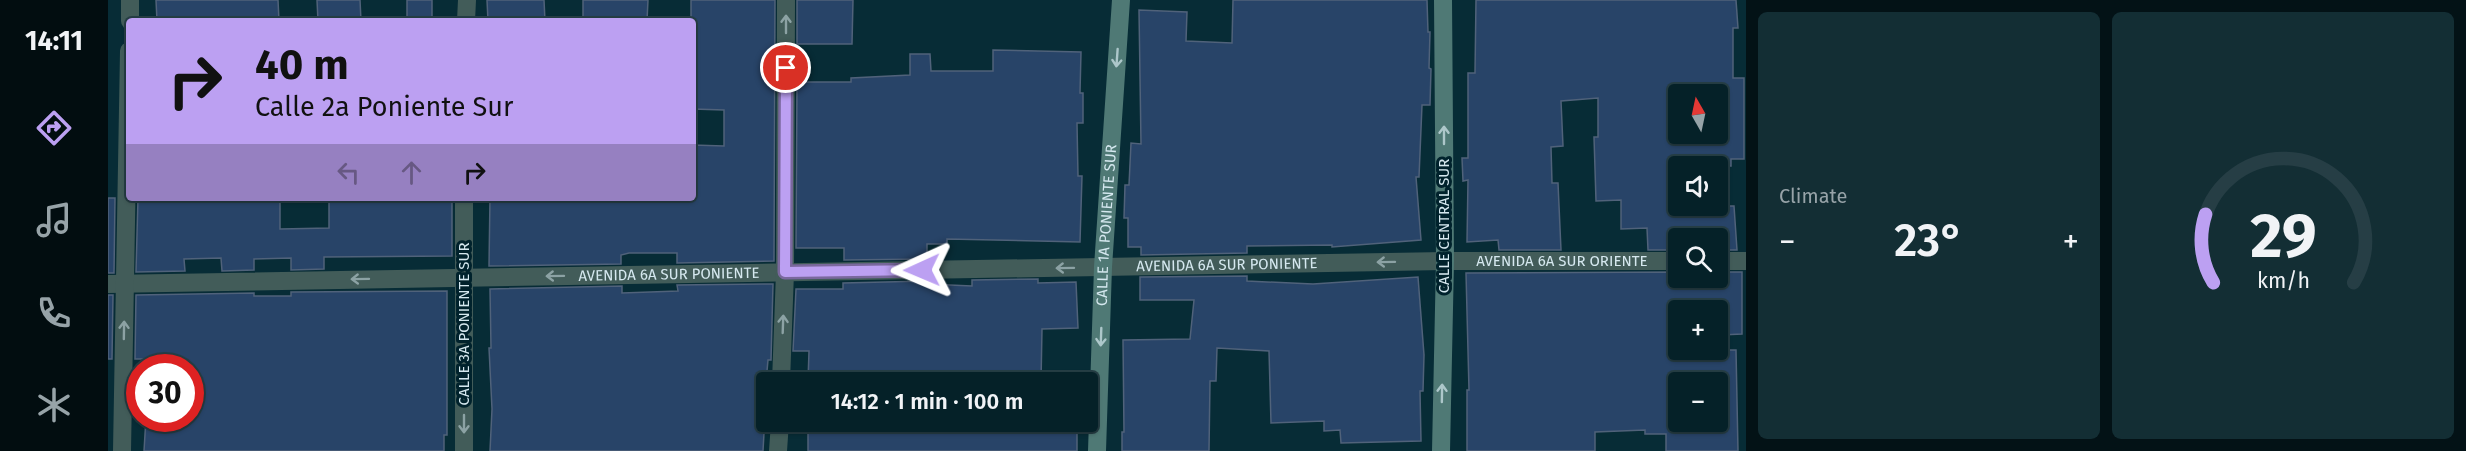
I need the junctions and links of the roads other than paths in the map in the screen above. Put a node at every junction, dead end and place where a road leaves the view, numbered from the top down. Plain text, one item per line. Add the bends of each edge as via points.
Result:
1 (130, 0) edge
2 (467, 0) edge
3 (786, 0) edge
4 (1121, 0) edge
5 (1443, 0) edge
6 (130, 18) edge
7 (466, 18) edge
8 (126, 105) edge
9 (464, 201) edge
10 (1445, 261) junction
11 (1668, 261) edge
12 (1728, 261) edge
13 (1746, 261) edge
14 (1103, 267) junction
15 (785, 272) junction
16 (463, 278) junction
17 (116, 284) edge
18 (781, 372) edge
19 (779, 432) edge
20 (122, 451) edge
21 (464, 451) edge
22 (778, 451) edge
23 (1097, 451) edge
24 (1441, 451) edge

1 - 6 street
2 - 7 street
15 -> 3 street
4 -> 14 main road, CALLE 1A PONIENTE SUR
10 -> 5 main road, CALLE CENTRAL SUR
8 - 17 street
9 - 16 street, CALLE 3A PONIENTE SUR
10 - 11 street, AVENIDA 6A SUR ORIENTE
10 -> 14 street, AVENIDA 6A SUR PONIENTE
24 -> 10 main road, CALLE CENTRAL SUR
12 - 13 street
14 -> 15 street, AVENIDA 6A SUR PONIENTE
14 -> 23 main road, CALLE 1A PONIENTE SUR
15 -> 16 street, AVENIDA 6A SUR PONIENTE
18 -> 15 street
16 -> 17 street, AVENIDA 6A SUR PONIENTE
16 -> 21 street, CALLE 3A PONIENTE SUR
20 -> 17 street
19 - 22 street

